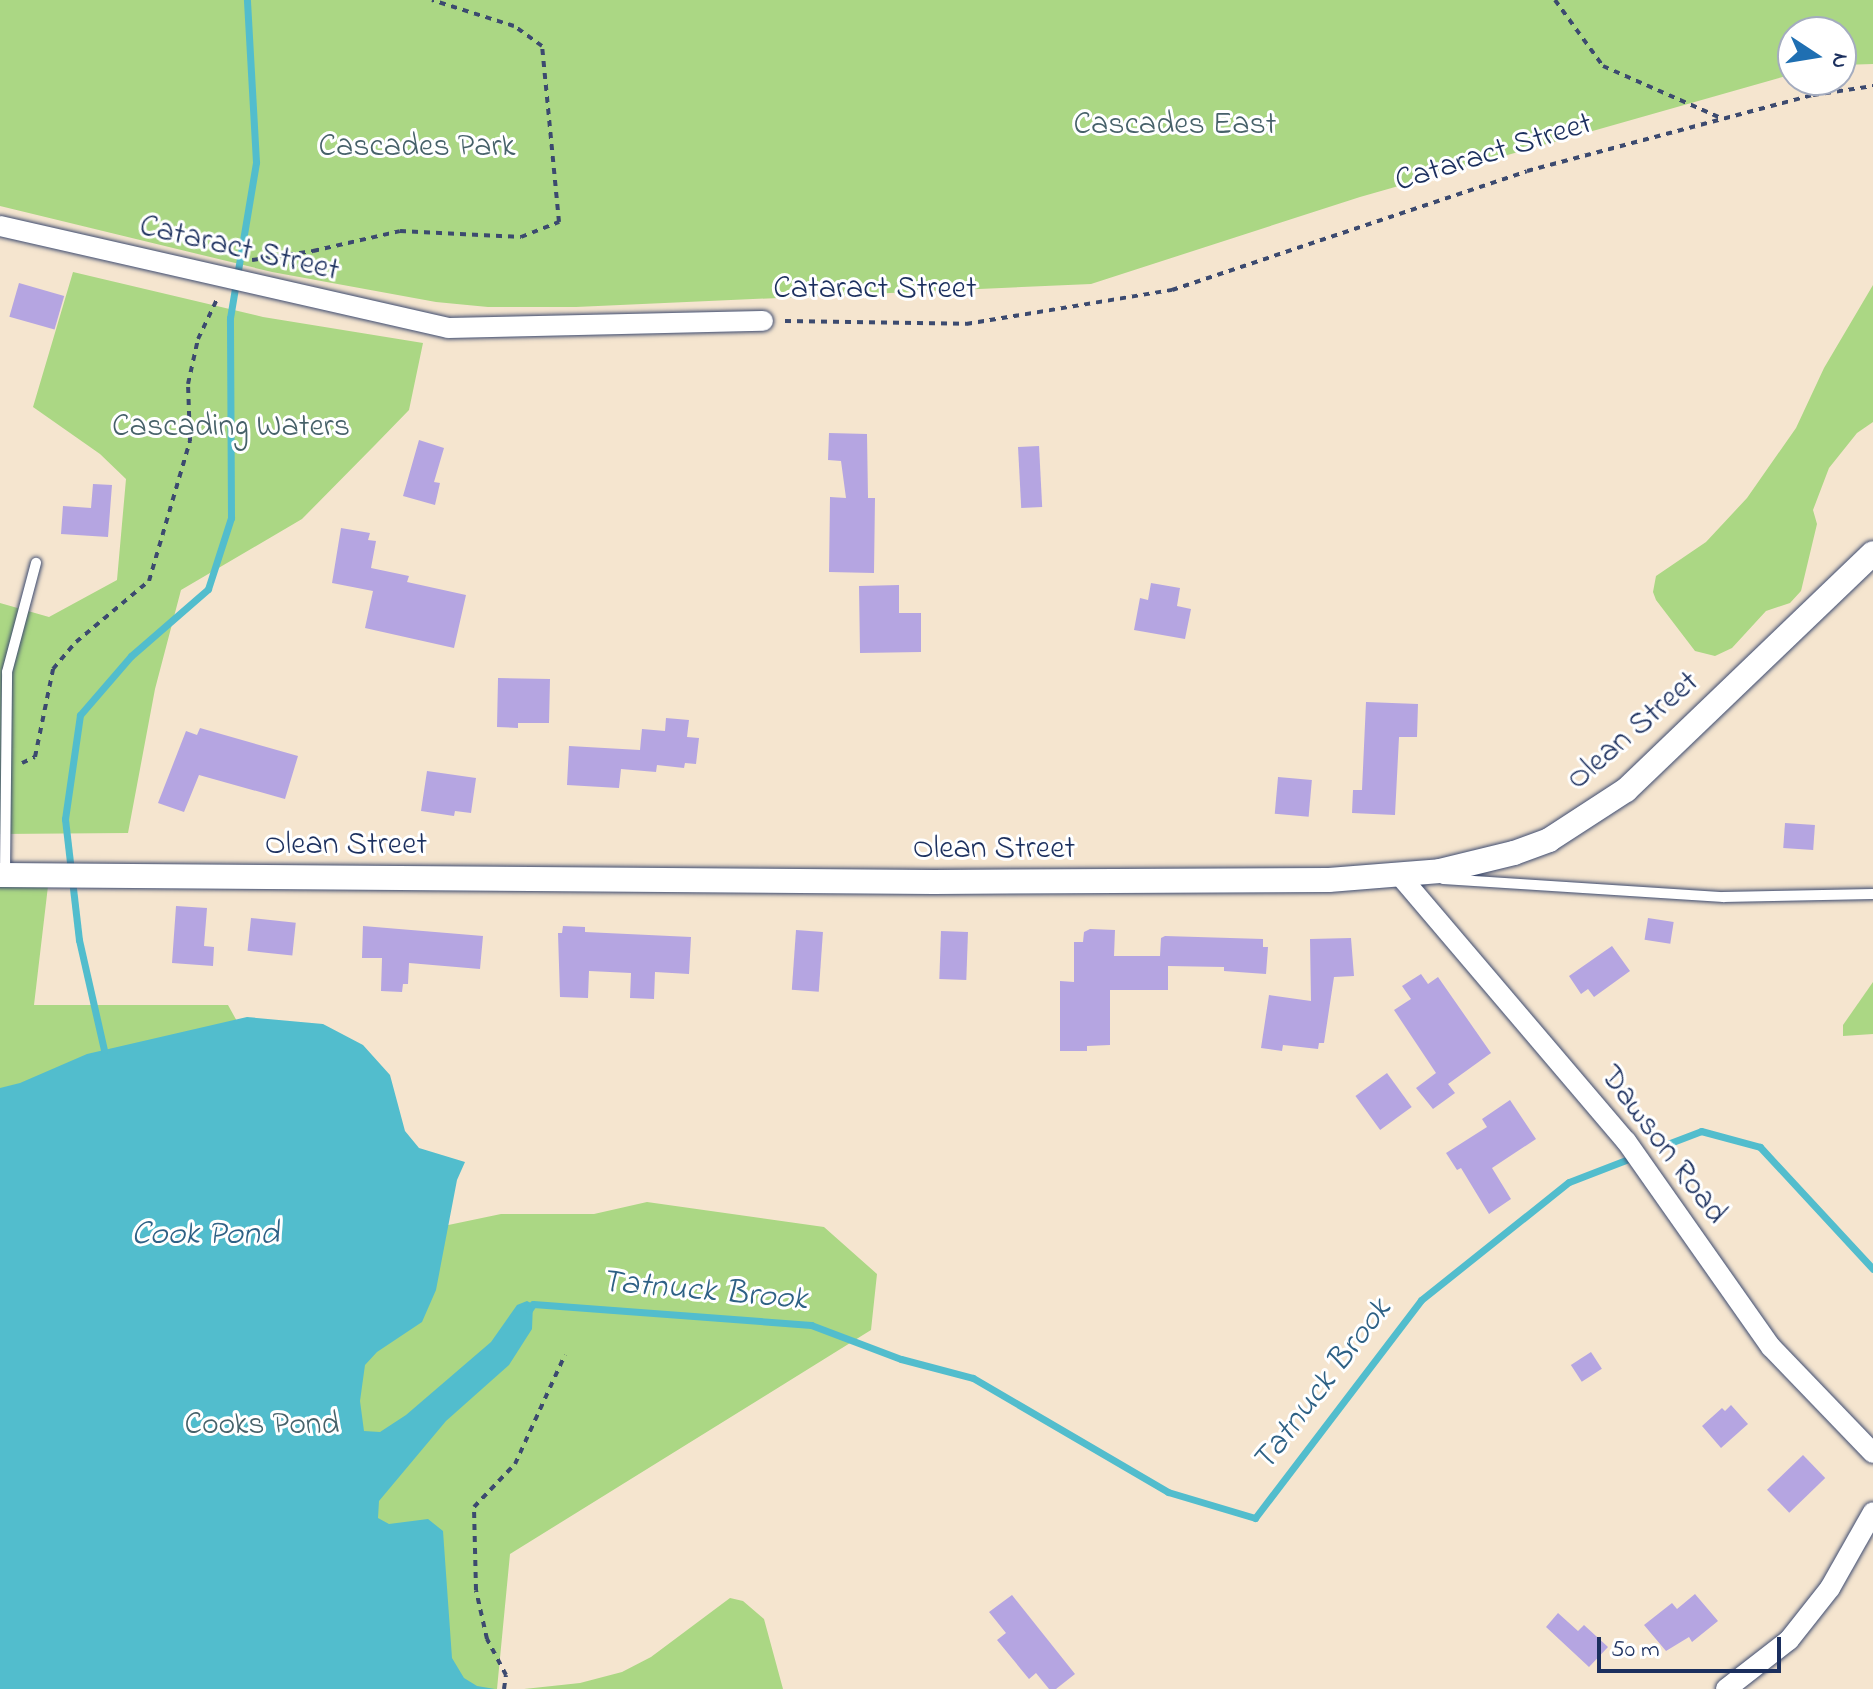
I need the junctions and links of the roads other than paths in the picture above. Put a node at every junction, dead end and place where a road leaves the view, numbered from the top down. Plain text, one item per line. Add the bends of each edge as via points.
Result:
1 (0, 226) edge
2 (763, 321) road end
3 (1873, 553) edge
4 (36, 563) dead end
5 (2, 875) edge
6 (1401, 877) junction
7 (1873, 894) edge
8 (1873, 1453) edge
9 (1873, 1512) edge
10 (1726, 1689) edge

1 - 2 street, Cataract Street via 448,328
3 - 6 street, Olean Street via 1626,790 1590,815 1549,840 1514,853
4 - 5 lane via 7,672
5 - 6 street, Olean Street via 921,882
6 - 7 lane via 1723,897
6 - 8 street, Dawson Road via 1626,1141 1771,1347
9 - 10 street via 1830,1588 1789,1640

